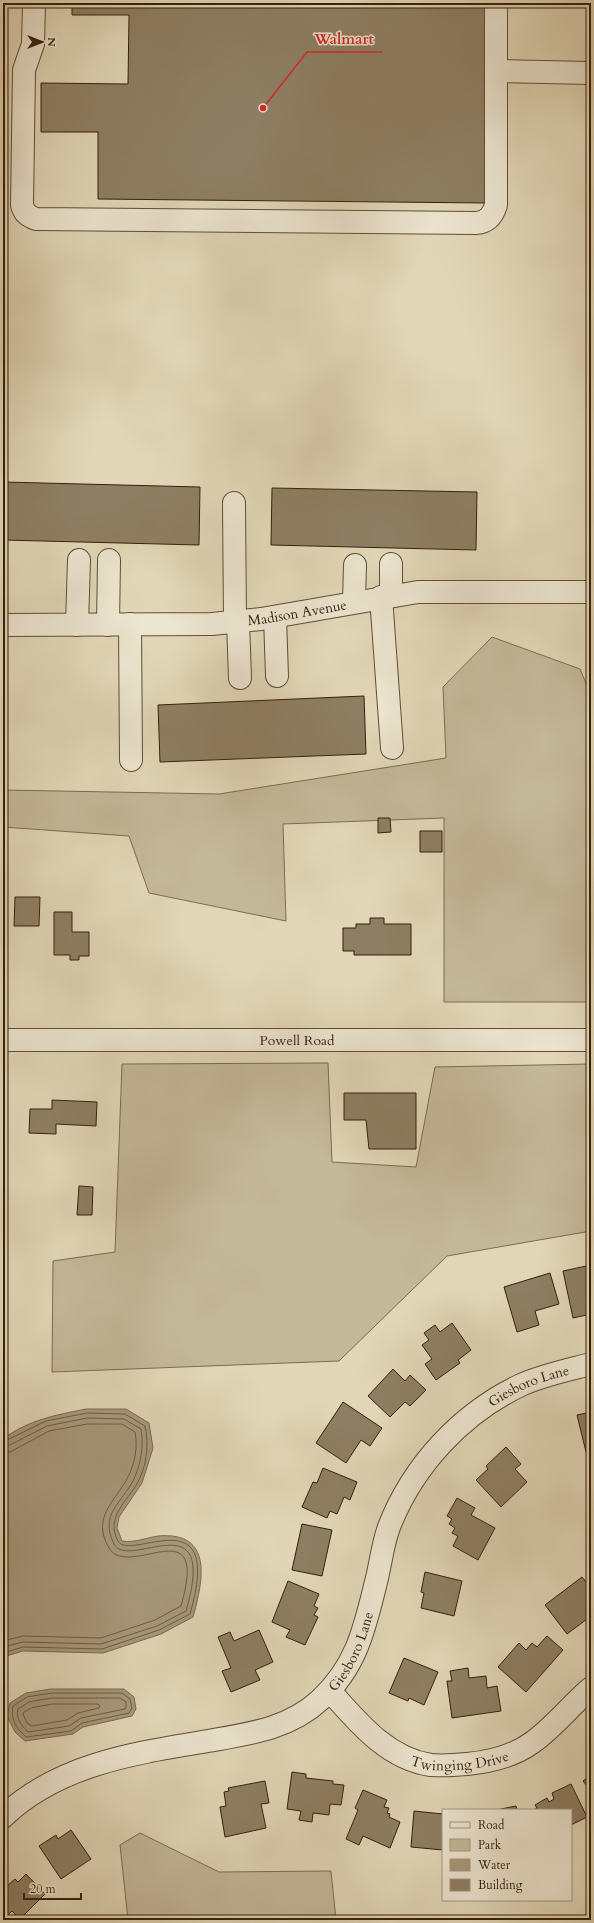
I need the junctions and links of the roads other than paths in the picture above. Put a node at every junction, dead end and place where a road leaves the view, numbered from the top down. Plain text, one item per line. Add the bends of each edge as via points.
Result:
1 (34, 3) edge
2 (496, 3) edge
3 (496, 71) junction
4 (591, 73) edge
5 (234, 503) dead end
6 (79, 560) dead end
7 (108, 560) dead end
8 (391, 564) dead end
9 (355, 565) dead end
10 (591, 592) edge
11 (386, 596) junction
12 (354, 602) junction
13 (275, 617) junction
14 (237, 622) junction
15 (130, 624) junction
16 (3, 625) edge
17 (78, 625) junction
18 (108, 625) junction
19 (277, 676) dead end
20 (240, 678) dead end
21 (392, 748) dead end
22 (131, 760) dead end
23 (3, 1040) edge
24 (591, 1040) edge
25 (591, 1364) edge
26 (591, 1688) edge
27 (330, 1690) junction
28 (3, 1817) edge

1 - 3 street via 33,44 24,70 22,205 26,214 36,219 482,223 490,217 496,205
2 - 3 street
3 - 4 street
5 - 14 street
6 - 17 street
7 - 18 street
8 - 11 street
9 - 12 street
10 - 11 street, Madison Avenue via 418,592
11 - 12 street, Madison Avenue
11 - 21 street
12 - 13 street, Madison Avenue
13 - 14 street, Madison Avenue
13 - 19 street
14 - 15 street, Madison Avenue
14 - 20 street
15 - 18 street, Madison Avenue
15 - 22 street
16 - 17 street, Madison Avenue
17 - 18 street, Madison Avenue
23 - 24 street, Powell Road
25 - 27 street, Giesboro Lane via 523,1384 499,1397 455,1430 422,1467 398,1507 389,1528 361,1640 344,1673
26 - 27 street, Twinging Drive via 535,1741 515,1753 491,1761 455,1765 431,1765 412,1761 383,1744 365,1730
27 - 28 street, Giesboro Lane via 304,1713 282,1725 257,1733 136,1753 94,1764 36,1792

